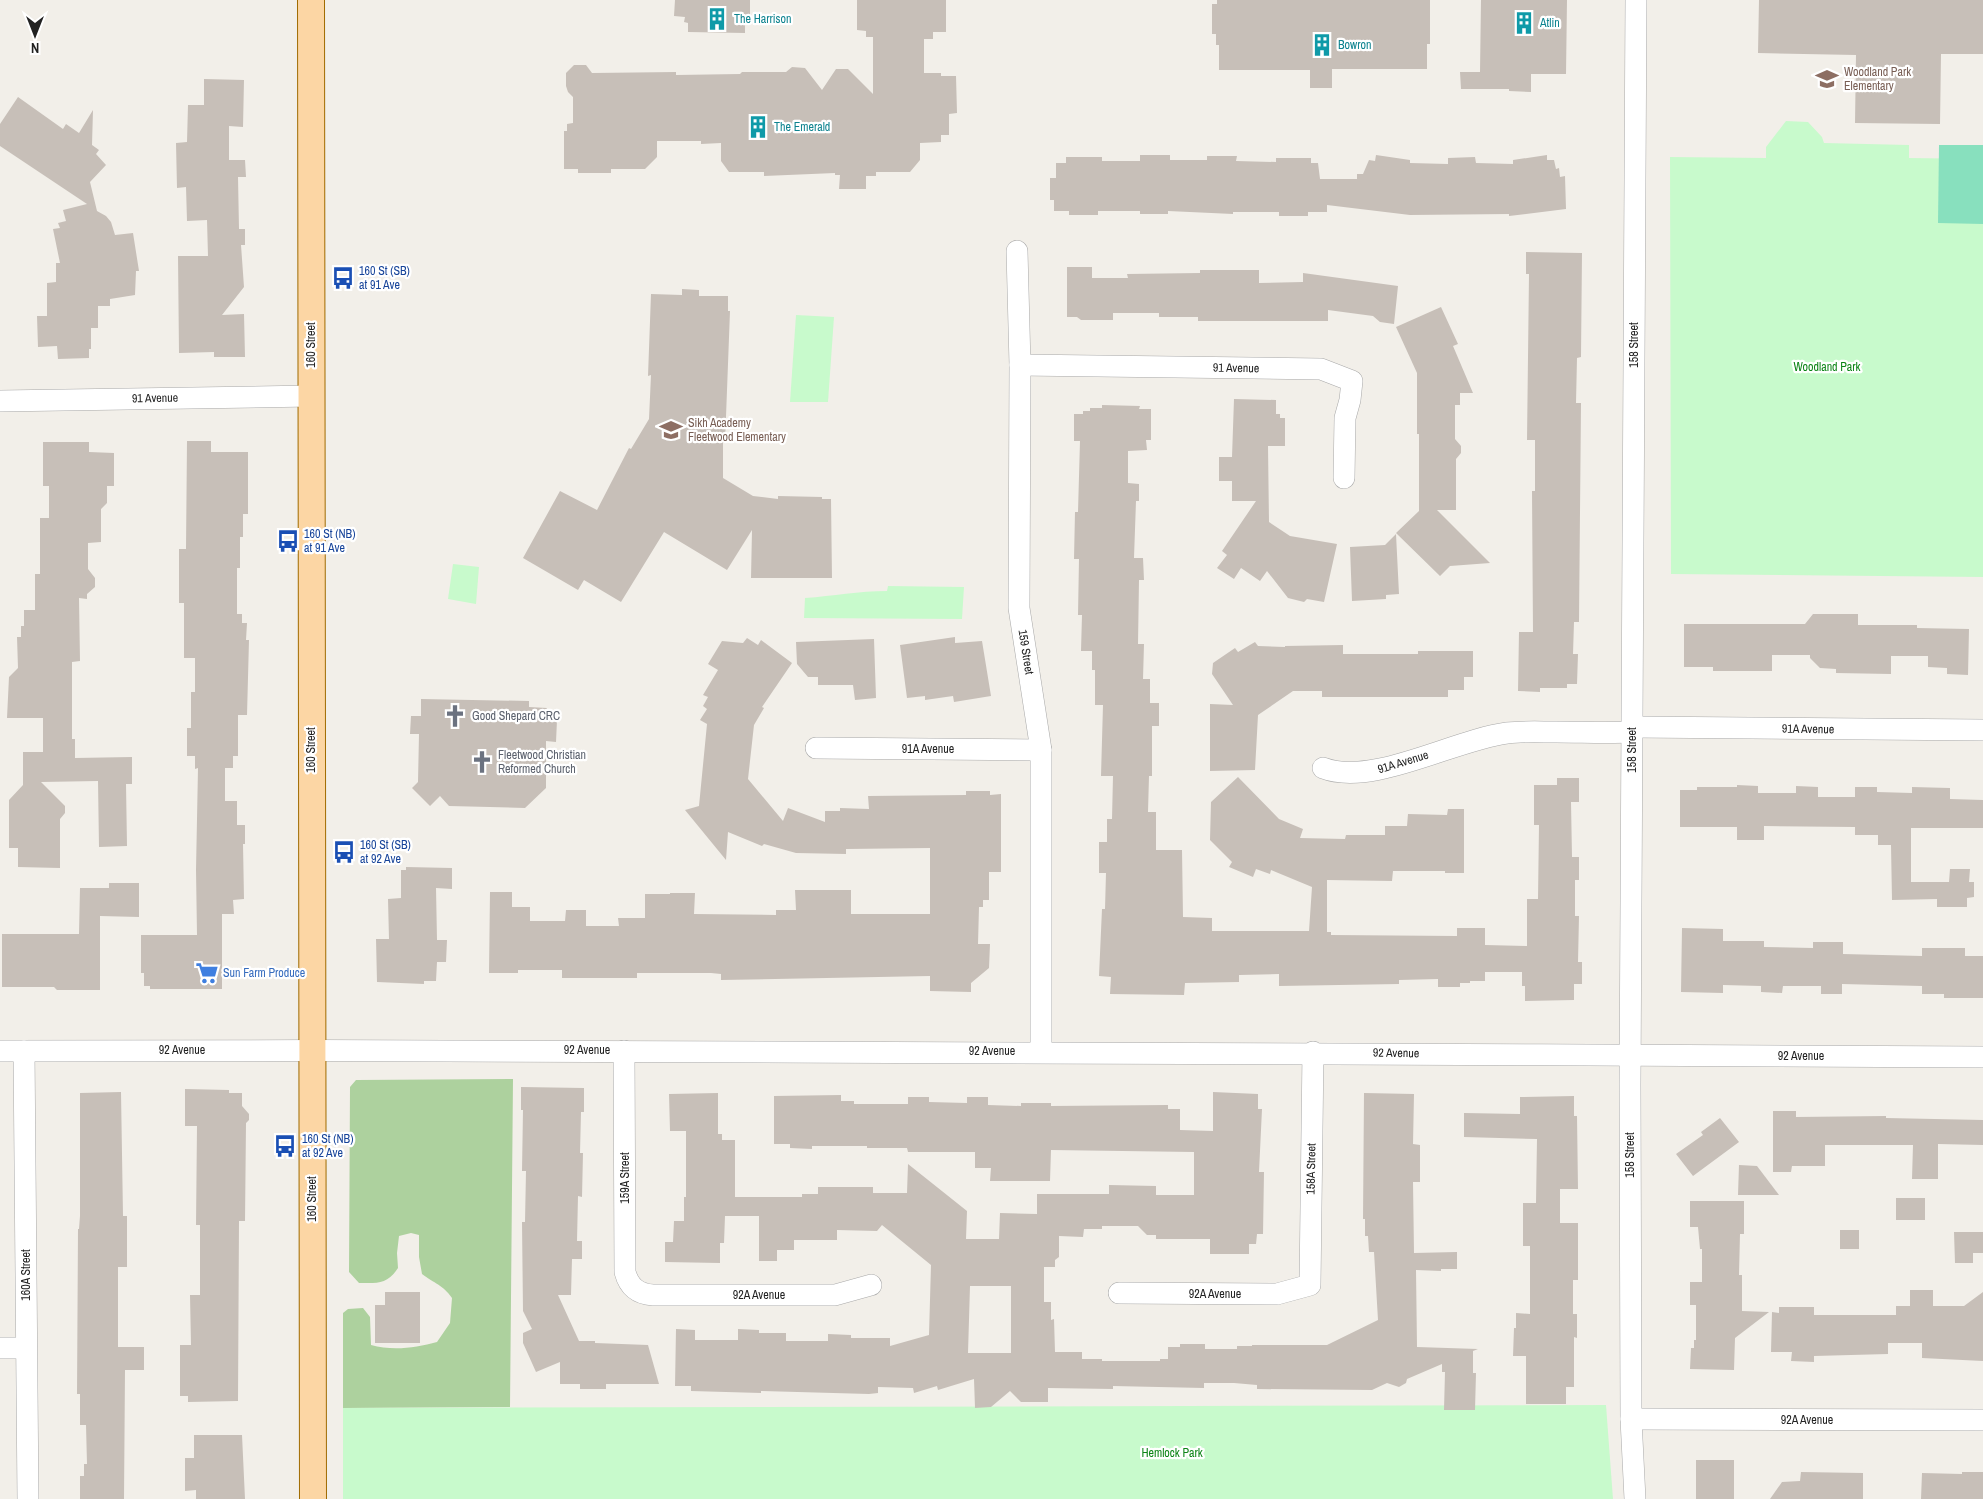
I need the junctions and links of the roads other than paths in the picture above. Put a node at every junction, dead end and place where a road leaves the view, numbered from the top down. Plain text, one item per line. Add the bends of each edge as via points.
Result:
1 (311, 0) edge
2 (1636, 0) edge
3 (1017, 251) dead end
4 (1020, 365) junction
5 (311, 396) junction
6 (0, 401) edge
7 (1344, 478) dead end
8 (1632, 730) junction
9 (1983, 730) edge
10 (816, 748) dead end
11 (1041, 750) junction
12 (1323, 768) dead end
13 (311, 1049) junction
14 (0, 1051) edge
15 (24, 1051) junction
16 (624, 1051) junction
17 (1041, 1051) junction
18 (1313, 1052) junction
19 (1632, 1056) junction
20 (1983, 1057) edge
21 (871, 1285) dead end
22 (1310, 1285) joint
23 (1119, 1293) dead end
24 (646, 1294) joint
25 (0, 1348) edge
26 (26, 1348) junction
27 (1631, 1419) junction
28 (1983, 1420) edge
29 (28, 1499) edge
30 (313, 1499) edge
31 (1635, 1499) edge

1 - 5 main road, 160 Street
2 - 8 street, 158 Street
3 - 4 street, 159 Street
4 - 7 street, 91 Avenue via 1321,369 1337,374 1352,381 1346,418
4 - 11 street, 159 Street via 1019,608
5 - 6 street, 91 Avenue
5 - 13 main road, 160 Street
8 - 9 street, 91A Avenue
8 - 12 street, 91A Avenue via 1509,733 1482,737 1378,770 1347,774
8 - 19 street, 158 Street
10 - 11 street, 91A Avenue
11 - 17 street, 159 Street
13 - 15 street, 92 Avenue
13 - 16 street, 92 Avenue
13 - 30 main road, 160 Street
14 - 15 street, 92 Avenue
15 - 26 street, 160A Street
16 - 17 street, 92 Avenue
16 - 24 street, 159A Street via 625,1272 636,1291
17 - 18 street, 92 Avenue
18 - 19 street, 92 Avenue
18 - 22 street, 158A Street
19 - 20 street, 92 Avenue
19 - 27 street, 158 Street
21 - 24 street, 92A Avenue via 835,1295
22 - 23 street, 92A Avenue via 1277,1294
25 - 26 street
26 - 29 street, 160A Street
27 - 28 street, 92A Avenue
27 - 31 street, 158 Street

